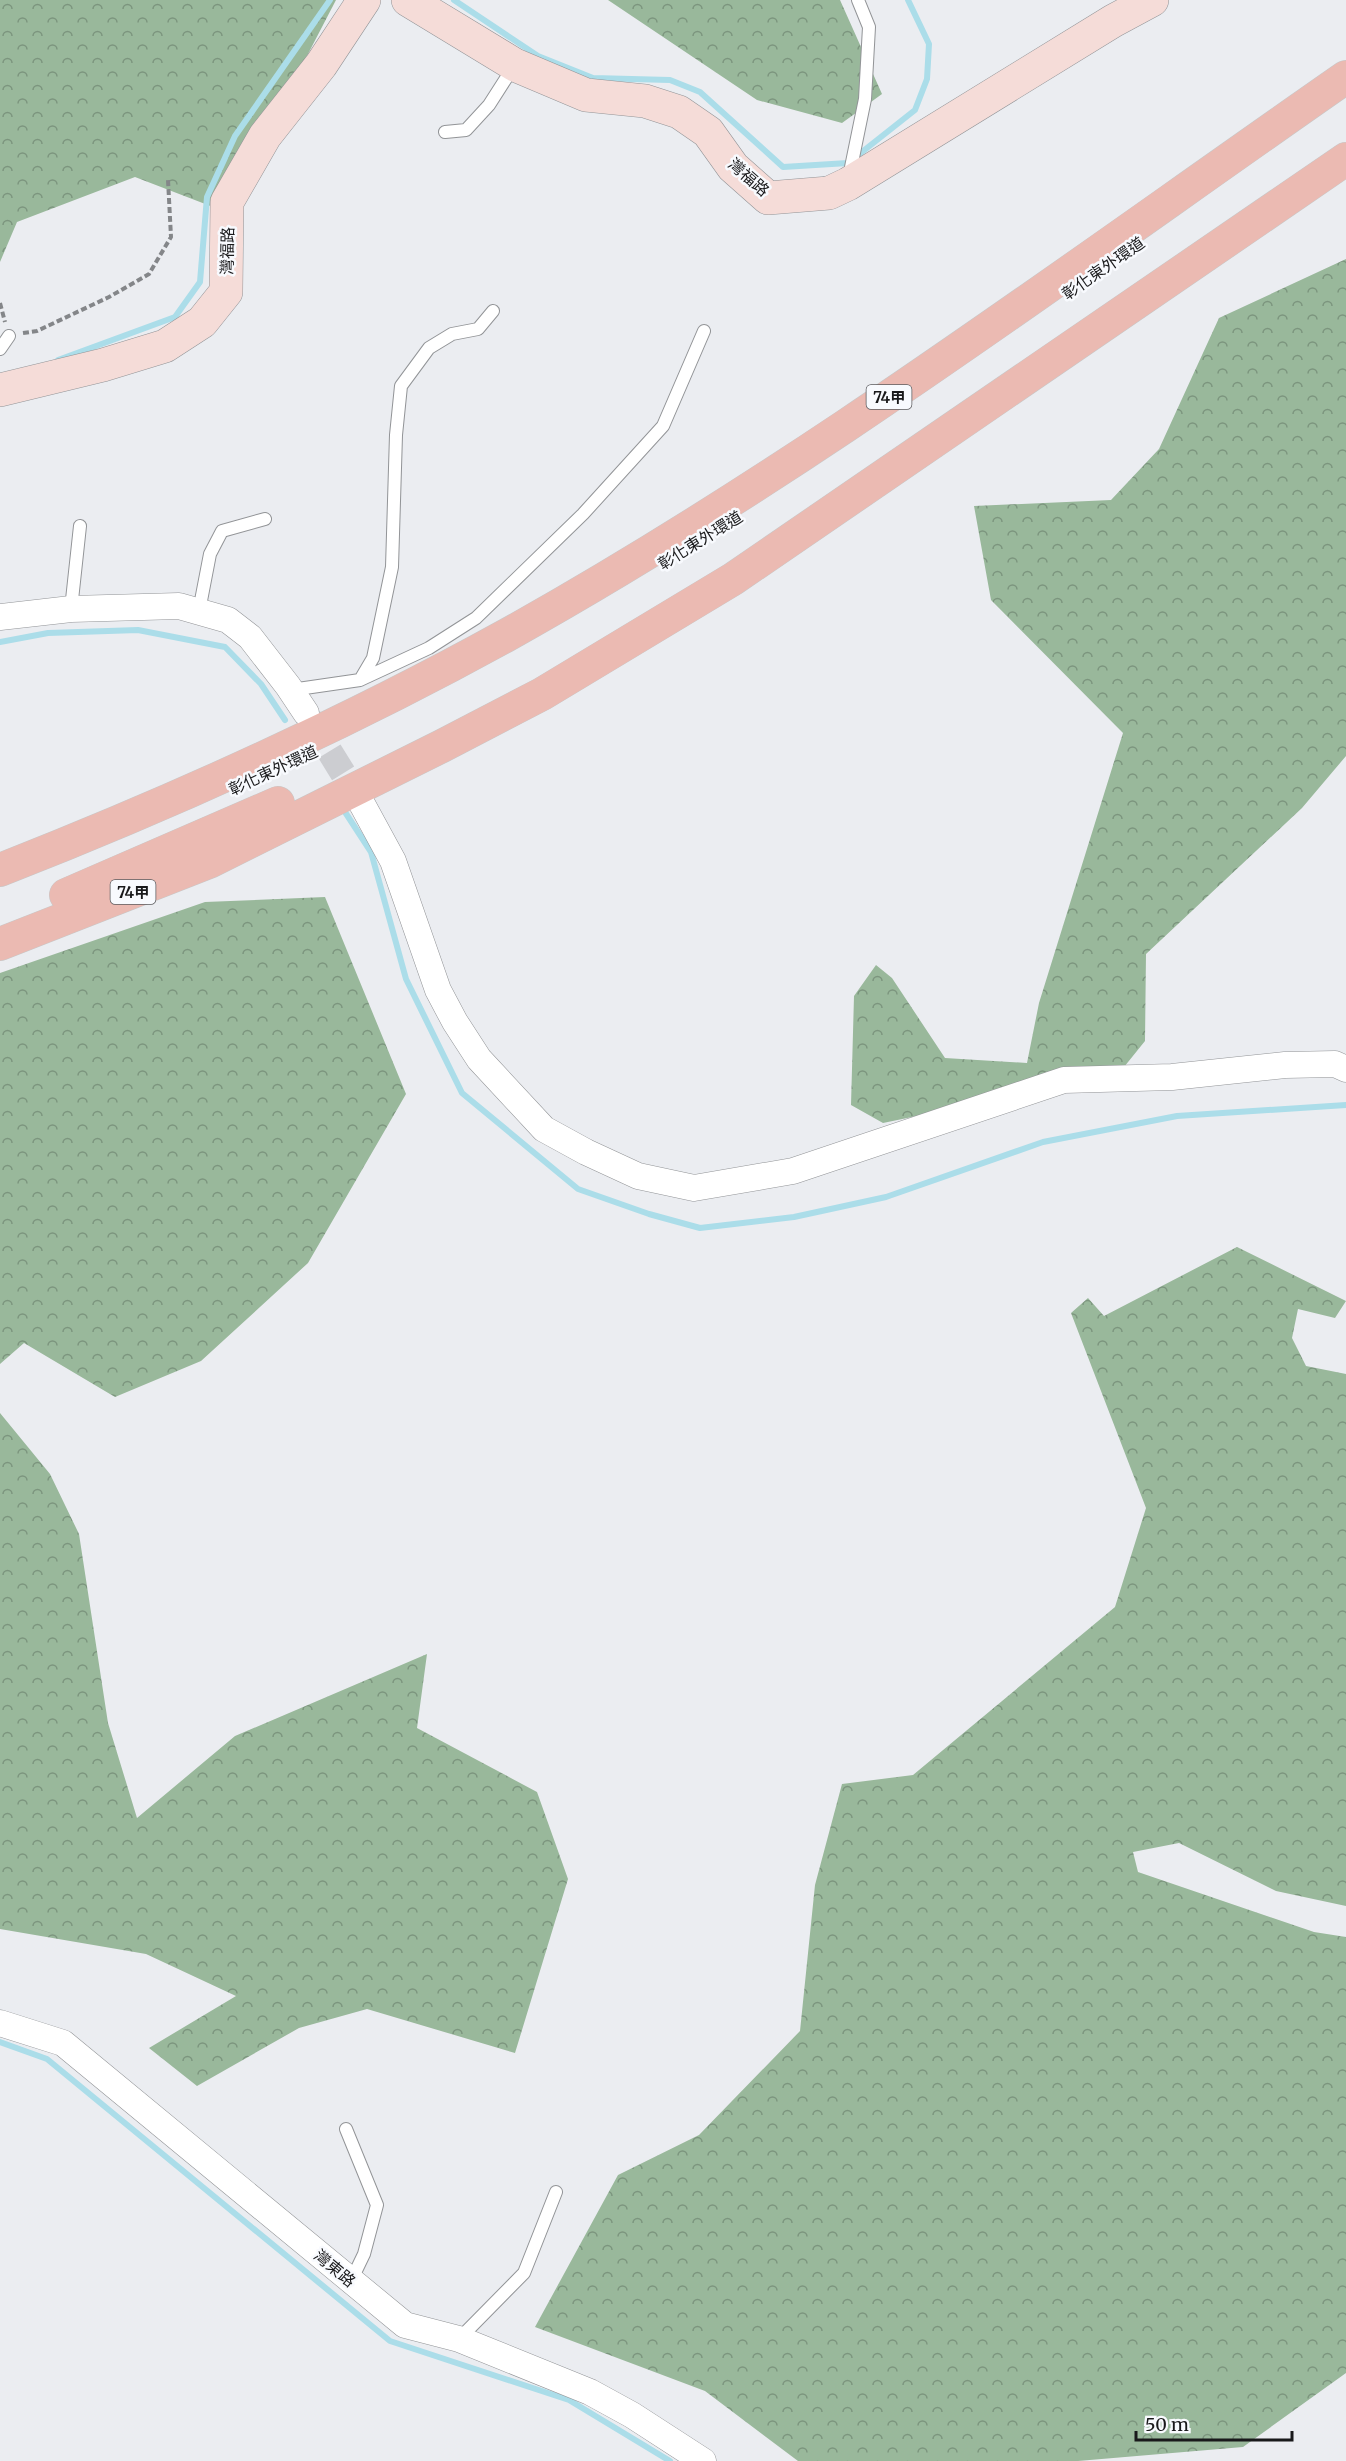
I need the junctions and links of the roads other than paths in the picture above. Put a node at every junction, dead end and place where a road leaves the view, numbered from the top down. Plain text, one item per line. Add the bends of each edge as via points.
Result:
1 (364, 0) edge
2 (408, 0) edge
3 (858, 0) edge
4 (1152, 0) edge
5 (515, 65) junction
6 (1346, 77) edge
7 (1346, 99) edge
8 (445, 132) dead end
9 (1346, 135) edge
10 (1346, 159) edge
11 (848, 184) junction
12 (493, 310) dead end
13 (704, 331) dead end
14 (9, 336) road end
15 (0, 349) edge
16 (0, 390) edge
17 (265, 519) dead end
18 (80, 526) dead end
19 (71, 609) junction
20 (199, 611) junction
21 (0, 617) edge
22 (360, 680) junction
23 (291, 690) junction
24 (306, 713) tunnel mouth
25 (362, 804) tunnel mouth
26 (0, 870) edge
27 (0, 885) edge
28 (0, 920) edge
29 (0, 944) edge
30 (1346, 1069) edge
31 (0, 2023) edge
32 (346, 2129) dead end
33 (556, 2192) dead end
34 (351, 2281) junction
35 (459, 2339) junction
36 (703, 2461) edge

1 - 16 street, 灣福路 via 321,65 265,136 227,202 226,292 202,322 165,346
2 - 5 street, 灣福路
3 - 11 lane via 869,27 866,87
4 - 11 street, 灣福路
5 - 8 lane via 489,105 466,130
5 - 11 street, 灣福路 via 586,95 645,101 679,112 708,132 733,167 768,198 829,193
6 - 26 main road, 74甲 via 879,404 774,474 597,582 411,686 231,773 113,826
7 - 27 main road, 彰化東外環道 / 74甲 via 804,474 618,590 495,660 239,787
9 - 28 main road, 彰化東外環道 / 74甲 via 827,494 628,619 422,734 253,815
10 - 29 main road, 74甲 via 733,579 628,644 442,746 209,861
12 - 22 lane via 478,329 452,334 429,348 401,386 392,567 373,658
13 - 22 lane via 663,426 583,514 476,618 429,648
14 - 15 lane
17 - 20 lane via 222,531 210,554
18 - 19 lane
19 - 20 street via 179,606
19 - 21 street
20 - 23 street via 228,620 250,636
22 - 23 lane
23 - 24 street
25 - 30 street via 393,861 438,990 479,1059 544,1129 638,1176 694,1188 793,1171 1064,1080 1172,1077 1284,1065 1335,1064
31 - 34 street, 灣東路 via 63,2043
32 - 34 lane via 377,2205 364,2254
33 - 35 lane via 524,2273
34 - 35 street, 灣東路 via 405,2325
35 - 36 street, 灣東路 via 590,2392

